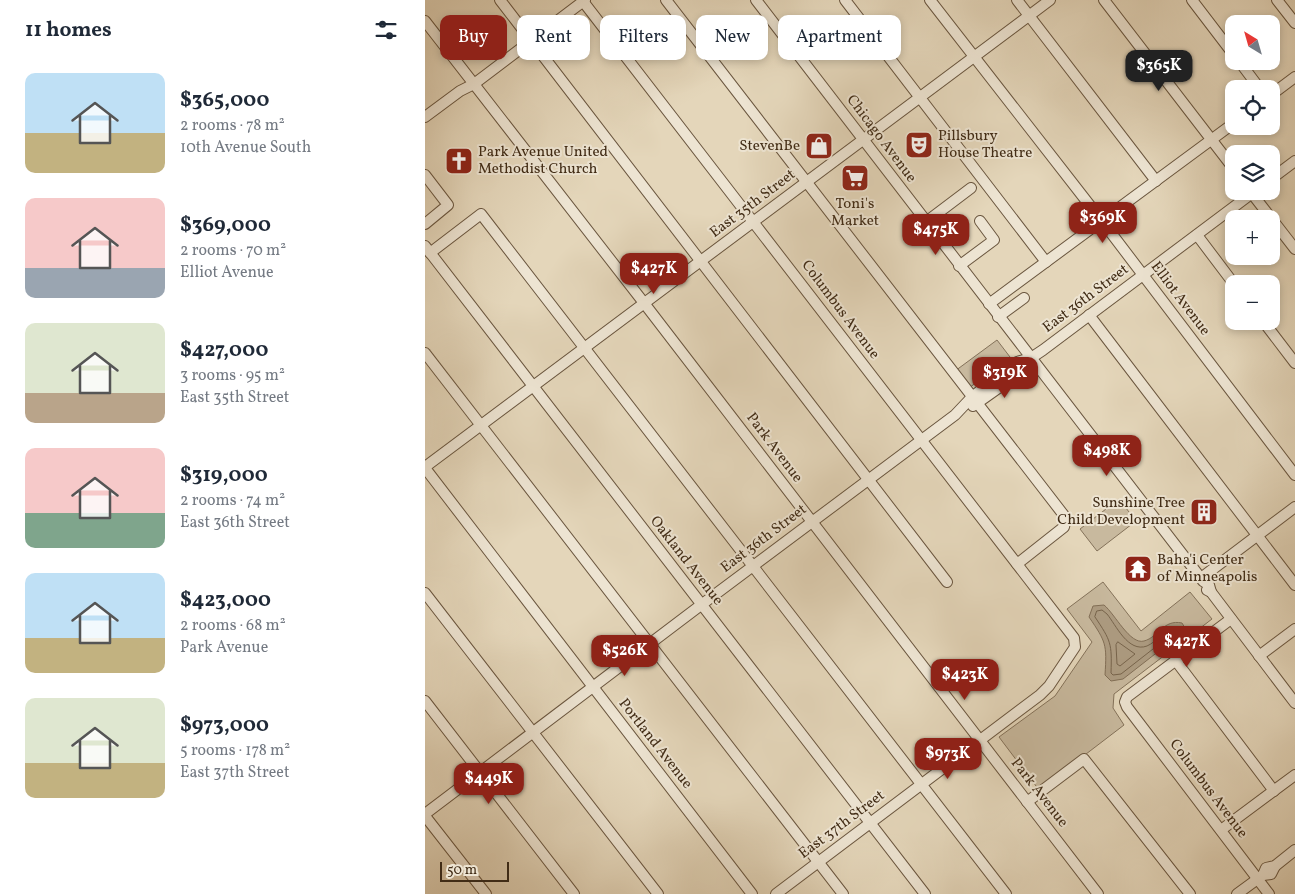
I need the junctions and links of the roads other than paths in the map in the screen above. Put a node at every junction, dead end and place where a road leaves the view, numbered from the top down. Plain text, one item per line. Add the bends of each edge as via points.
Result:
1 (500, 0) edge
2 (666, 0) edge
3 (755, 0) edge
4 (845, 0) edge
5 (930, 0) edge
6 (1017, 0) edge
7 (1050, 0) edge
8 (1104, 0) edge
9 (1192, 0) edge
10 (1277, 0) edge
11 (583, 1) edge
12 (565, 15) edge
13 (1029, 16) junction
14 (425, 21) edge
15 (517, 22) edge
16 (1295, 23) edge
17 (1225, 43) edge
18 (517, 52) edge
19 (973, 56) junction
20 (546, 60) edge
21 (1295, 77) edge
22 (474, 84) junction
23 (1280, 88) edge
24 (920, 97) junction
25 (425, 117) edge
26 (1225, 129) edge
27 (863, 139) junction
28 (1211, 139) junction
29 (1225, 157) edge
30 (1295, 162) edge
31 (1280, 173) edge
32 (425, 175) edge
33 (1156, 180) junction
34 (807, 182) junction
35 (971, 188) dead end
36 (1242, 200) edge
37 (1258, 200) edge
38 (427, 219) edge
39 (980, 221) dead end
40 (1102, 221) junction
41 (754, 222) junction
42 (926, 222) junction
43 (1197, 235) junction
44 (428, 249) edge
45 (1295, 249) edge
46 (702, 262) junction
47 (1046, 262) junction
48 (959, 266) junction
49 (1142, 275) junction
50 (1228, 275) edge
51 (1024, 298) dead end
52 (644, 303) junction
53 (989, 304) junction
54 (1089, 316) junction
55 (998, 317) junction
56 (1270, 330) edge
57 (585, 347) junction
58 (425, 353) edge
59 (1031, 358) junction
60 (1295, 363) edge
61 (533, 386) junction
62 (975, 401) junction
63 (481, 425) junction
64 (921, 441) junction
65 (425, 468) edge
66 (1295, 475) edge
67 (869, 480) junction
68 (1295, 507) edge
69 (812, 522) junction
70 (1258, 536) junction
71 (1017, 564) junction
72 (753, 567) junction
73 (947, 582) dead end
74 (1295, 584) edge
75 (1206, 585) junction
76 (425, 593) edge
77 (701, 605) junction
78 (1231, 619) junction
79 (1295, 629) edge
80 (1074, 638) joint
81 (650, 644) junction
82 (1259, 656) junction
83 (1176, 661) junction
84 (592, 687) junction
85 (425, 701) edge
86 (1295, 703) edge
87 (532, 733) junction
88 (980, 740) junction
89 (480, 772) junction
90 (1295, 775) edge
91 (921, 785) junction
92 (1274, 791) junction
93 (1027, 802) junction
94 (425, 815) edge
95 (870, 824) junction
96 (1221, 830) junction
97 (1295, 850) edge
98 (818, 862) junction
99 (1260, 877) junction
100 (485, 894) edge
101 (574, 894) edge
102 (657, 894) edge
103 (752, 894) edge
104 (775, 894) edge
105 (843, 894) edge
106 (925, 894) edge
107 (1006, 894) edge
108 (1098, 894) edge
109 (1190, 894) edge
110 (1237, 894) edge
111 (1269, 894) edge

1 - 15 street
2 - 34 street
3 - 27 street, Chicago Avenue
4 - 24 street
5 - 19 street, Elliot Avenue
6 - 13 street
7 - 13 street, East 35th Street
8 - 28 street
9 - 17 street
10 - 16 street
11 - 12 street
11 - 41 street, Columbus Avenue
13 - 19 street, East 35th Street
13 - 33 street
14 - 22 street, Park Avenue
18 - 22 street
19 - 24 street, East 35th Street
19 - 40 street, Elliot Avenue
20 - 46 street
21 - 23 street
22 - 25 street via 460,90
22 - 52 street, Park Avenue
24 - 27 street, East 35th Street
24 - 47 street
26 - 28 street
27 - 34 street, East 35th Street
27 - 42 street, Chicago Avenue
28 - 29 street
28 - 33 street
30 - 31 street
32 - 38 street via 448,205
33 - 40 street
34 - 41 street, East 35th Street
34 - 62 street
35 - 42 street
36 - 43 street, East 36th Street
37 - 45 street
39 - 48 street via 993,240
40 - 47 street
40 - 49 street, Elliot Avenue
41 - 46 street, East 35th Street
41 - 64 street, Columbus Avenue
42 - 48 street, Chicago Avenue
43 - 49 street, East 36th Street
43 - 50 street
44 - 57 street via 481,214
44 - 61 street, Oakland Avenue
46 - 52 street, East 35th Street
46 - 67 street
47 - 53 street
48 - 53 street, Chicago Avenue
49 - 54 street, East 36th Street
49 - 66 street, Elliot Avenue
51 - 55 street
52 - 57 street, East 35th Street
52 - 69 street, Park Avenue
53 - 55 street, Chicago Avenue
54 - 59 street, East 36th Street
54 - 70 street
55 - 59 street, Chicago Avenue
56 - 60 street
57 - 61 street, East 35th Street
57 - 72 street
58 - 63 street
59 - 62 street, East 36th Street via 1017,362
59 - 75 street, Chicago Avenue
61 - 63 street, East 35th Street
61 - 77 street, Oakland Avenue
62 - 64 street, East 36th Street
62 - 71 street via 1066,518 1064,527
63 - 65 street, East 35th Street
63 - 81 street
64 - 67 street, East 36th Street
64 - 71 street, Columbus Avenue
65 - 84 street, Portland Avenue
67 - 69 street, East 36th Street
67 - 73 street
68 - 70 street
69 - 72 street, East 36th Street
69 - 88 street, Park Avenue
70 - 74 street
70 - 75 street
71 - 80 street, Columbus Avenue
72 - 77 street, East 36th Street
72 - 91 street
75 - 78 street, Chicago Avenue
76 - 87 street
77 - 81 street, East 36th Street
77 - 95 street, Oakland Avenue
78 - 82 street, Chicago Avenue
78 - 83 street
79 - 82 street
80 - 88 street, East 37th Street via 1075,646 1049,686
81 - 84 street, East 36th Street
81 - 98 street
82 - 86 street, Chicago Avenue
83 - 92 street
83 - 96 street, Columbus Avenue via 1127,697 1125,702
84 - 87 street, East 36th Street
84 - 103 street, Portland Avenue
85 - 89 street
87 - 89 street, East 36th Street
87 - 102 street
88 - 91 street, East 37th Street
88 - 93 street, Park Avenue
89 - 94 street, East 36th Street
89 - 101 street
90 - 92 street
91 - 95 street, East 37th Street
91 - 107 street
92 - 96 street
93 - 108 street, Park Avenue
93 - 109 street via 1084,759
94 - 100 street
95 - 98 street, East 37th Street
95 - 106 street, Oakland Avenue
96 - 99 street, Columbus Avenue
97 - 99 street via 1275,866 1271,874
98 - 104 street, East 37th Street
98 - 105 street
99 - 110 street
99 - 111 street, Columbus Avenue

